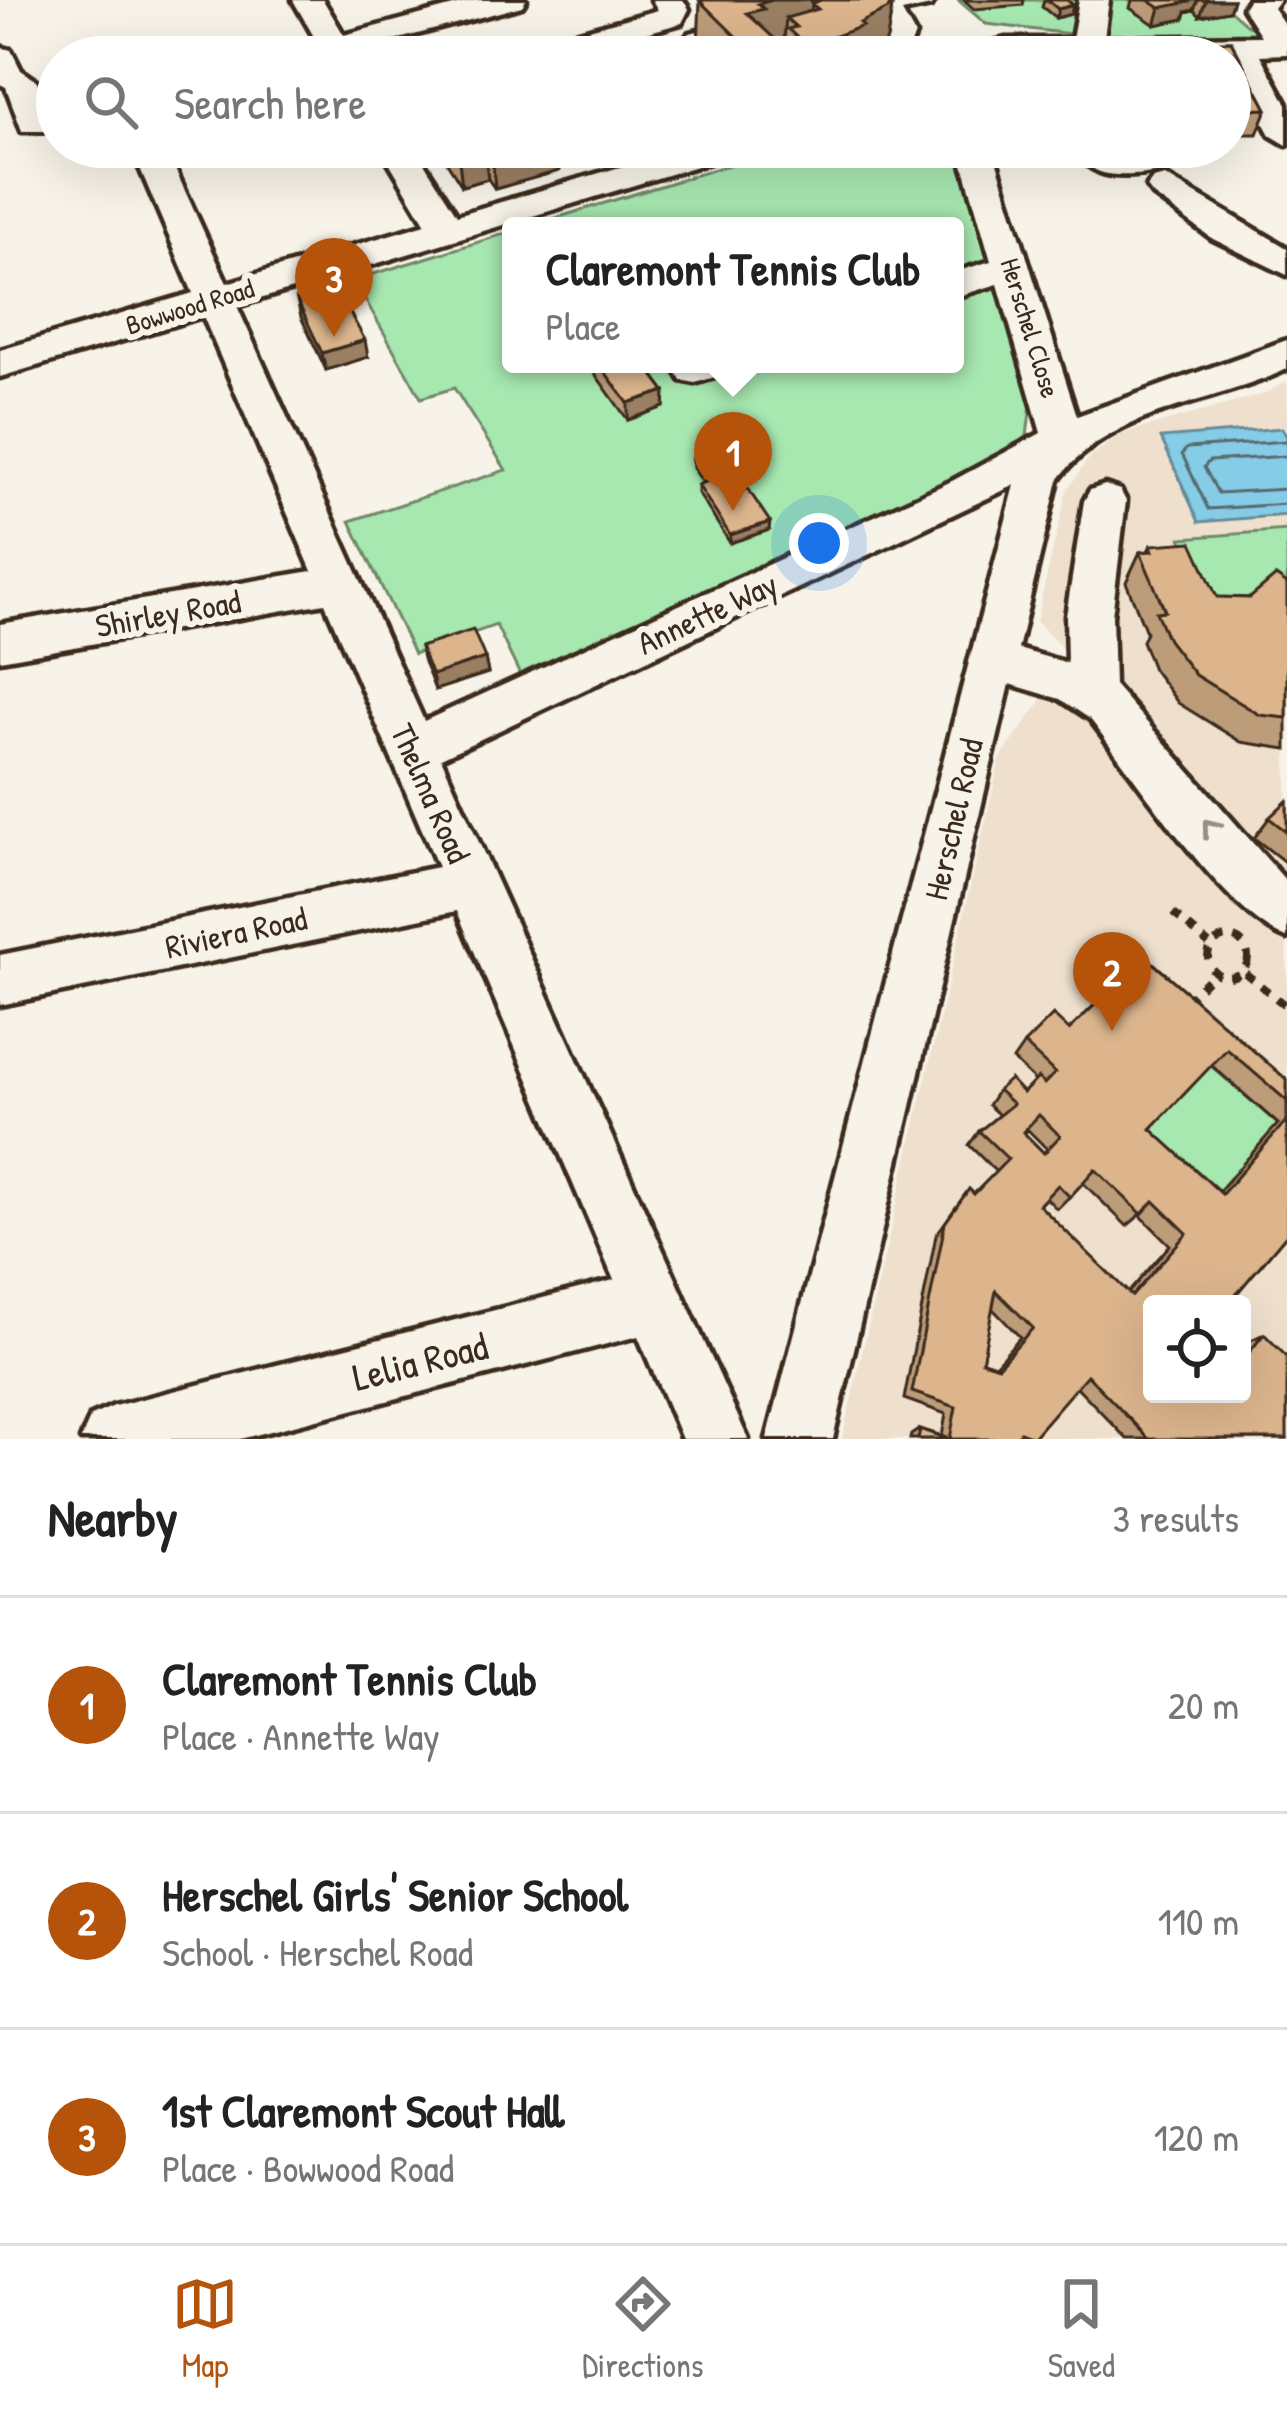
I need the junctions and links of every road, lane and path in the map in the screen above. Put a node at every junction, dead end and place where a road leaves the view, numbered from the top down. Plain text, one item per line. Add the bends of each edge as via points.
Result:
1 (308, 0) edge
2 (511, 0) edge
3 (667, 0) edge
4 (1094, 0) edge
5 (1264, 0) edge
6 (884, 8) junction
7 (952, 28) edge
8 (329, 36) edge
9 (392, 36) edge
10 (600, 36) edge
11 (716, 36) edge
12 (899, 36) edge
13 (982, 36) edge
14 (1088, 36) edge
15 (1285, 45) edge
16 (1251, 46) edge
17 (0, 57) edge
18 (1251, 68) edge
19 (30, 125) edge
20 (1287, 135) edge
21 (157, 168) edge
22 (410, 168) edge
23 (654, 168) edge
24 (981, 168) edge
25 (1131, 168) edge
26 (448, 230) junction
27 (1287, 263) edge
28 (1011, 267) junction
29 (964, 282) edge
30 (216, 299) junction
31 (1287, 353) edge
32 (0, 364) edge
33 (1064, 440) junction
34 (1105, 501) dead end
35 (336, 584) junction
36 (0, 642) edge
37 (991, 660) junction
38 (1091, 693) junction
39 (412, 749) junction
40 (472, 884) junction
41 (1173, 913) dead end
42 (1287, 914) edge
43 (1209, 944) junction
44 (1216, 971) junction
45 (1245, 973) junction
46 (0, 980) edge
47 (1287, 1007) edge
48 (1175, 1012) edge
49 (657, 1300) junction
50 (114, 1439) edge
51 (715, 1439) edge
52 (800, 1439) edge

1 - 8 street
2 - 9 street
3 - 10 street via 671,16
4 - 14 street
5 - 15 street via 1258,8
6 - 7 street
6 - 11 street via 843,2
6 - 12 street
7 - 13 street
15 - 16 street
17 - 19 street via 7,76 21,81
18 - 20 street
21 - 30 street, Thelma Road
22 - 26 street
23 - 26 street, Bowwood Road
24 - 28 street, Herschel Close
25 - 27 street via 1165,174 1226,231
26 - 30 street, Bowwood Road
28 - 29 street
28 - 33 street, Herschel Close
30 - 32 street, Bowwood Road
30 - 35 street, Thelma Road
31 - 33 street via 1221,384 1092,420
33 - 37 street, Herschel Road via 1038,476
33 - 39 street, Annette Way
34 - 38 street via 1089,616
35 - 36 street, Shirley Road
35 - 39 street, Thelma Road
37 - 38 street
37 - 52 street, Herschel Road
42 -> 38 street
39 - 40 street, Thelma Road
40 - 46 street, Riviera Road
40 - 49 street, Thelma Road
41 - 43 path
43 - 44 path
43 - 45 path via 1228,938 1241,945 1249,956
44 - 45 path
44 - 48 path
45 - 47 path
49 - 50 street, Lelia Road
49 - 51 street, Thelma Road

